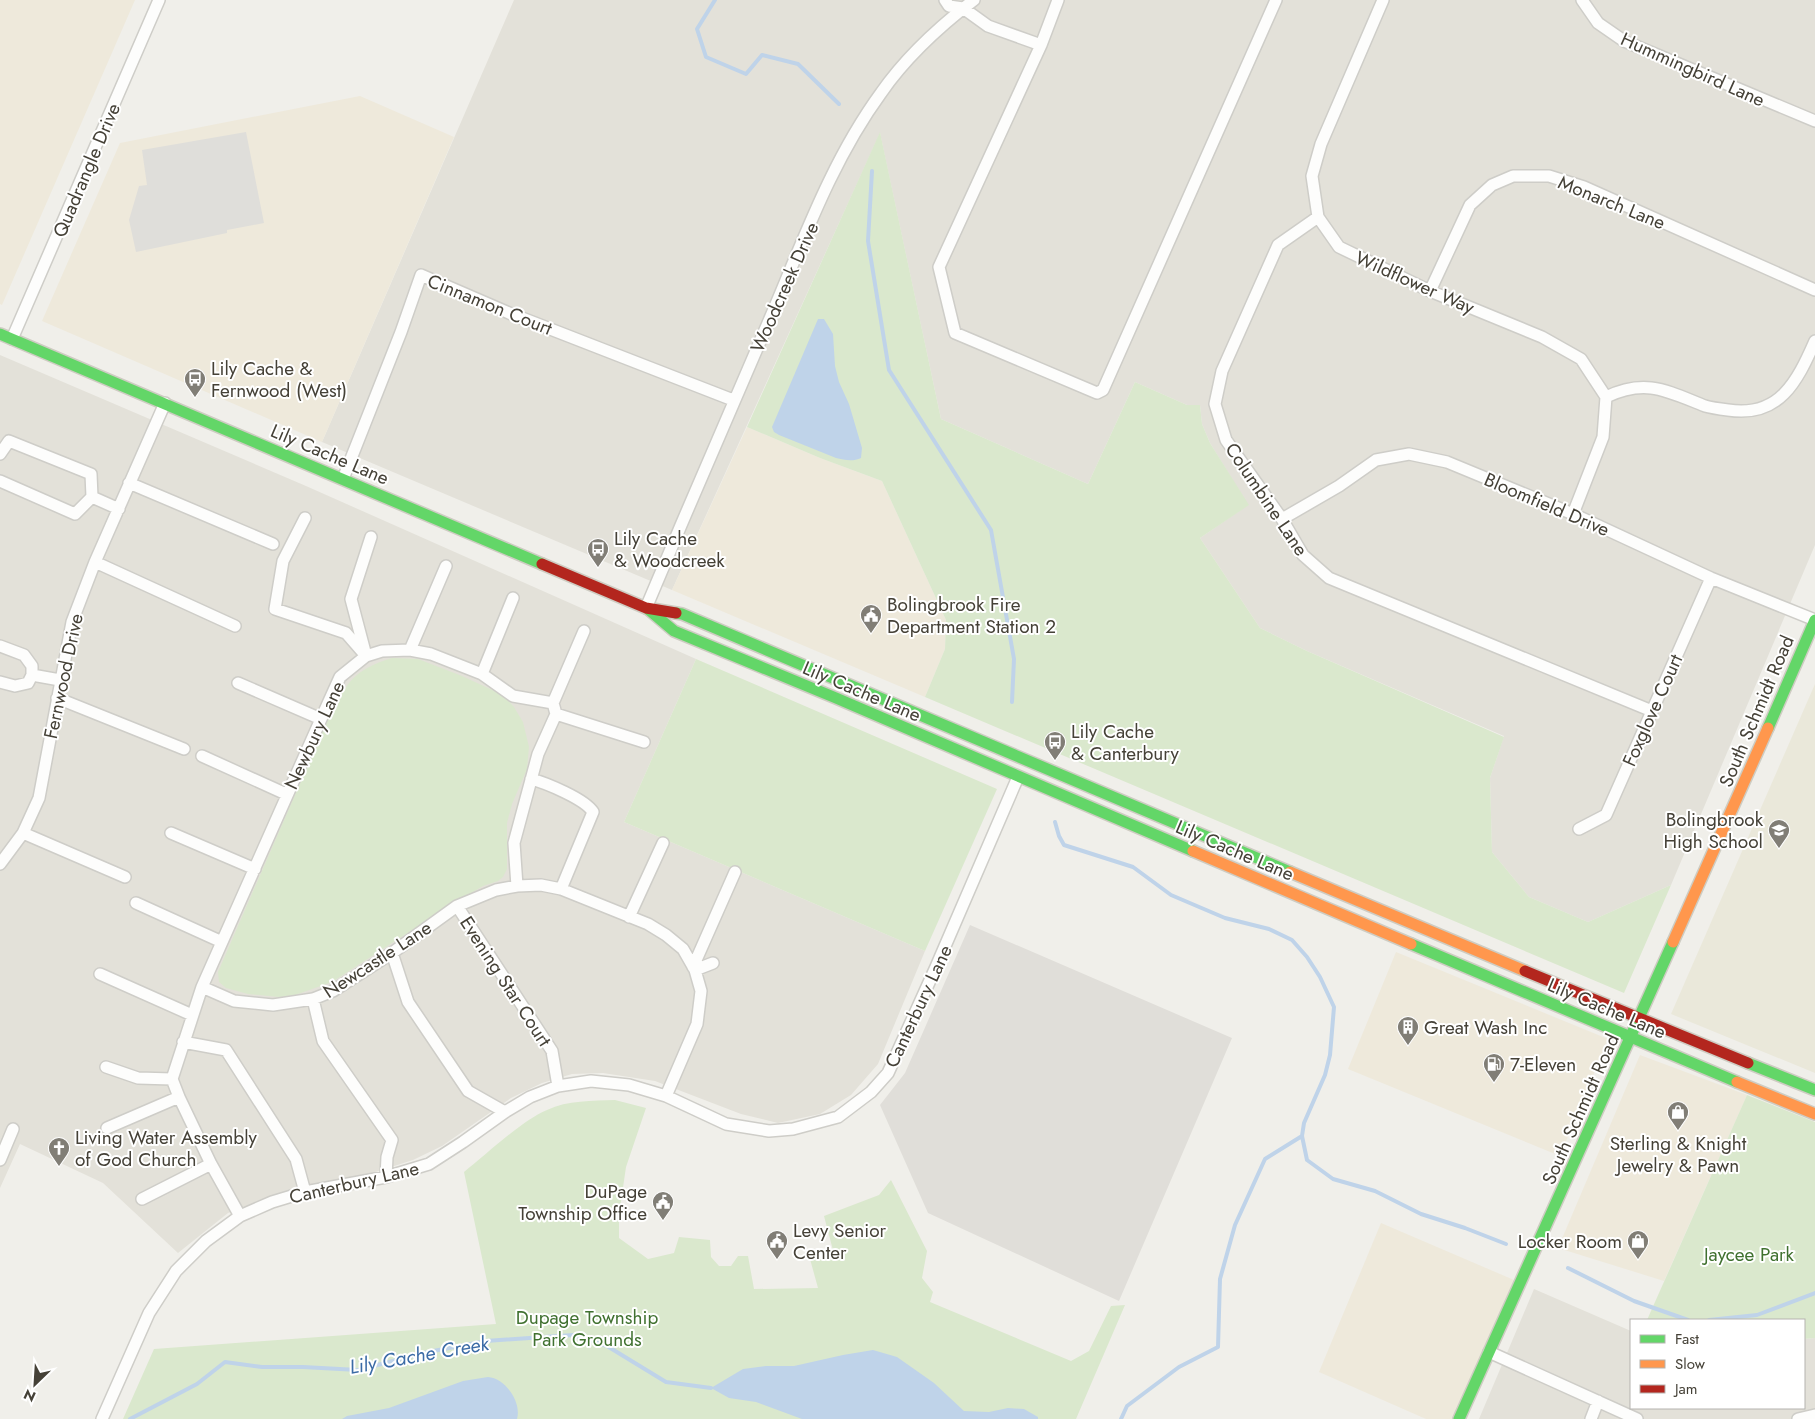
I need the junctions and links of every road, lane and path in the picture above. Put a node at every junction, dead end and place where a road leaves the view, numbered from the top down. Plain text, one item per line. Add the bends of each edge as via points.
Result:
1 (159, 0) edge
2 (945, 0) edge
3 (974, 0) edge
4 (1058, 0) edge
5 (1276, 0) edge
6 (1383, 0) edge
7 (1582, 0) edge
8 (963, 8) junction
9 (1041, 45) junction
10 (1815, 122) edge
11 (1318, 217) junction
12 (1815, 290) edge
13 (1430, 291) junction
14 (0, 334) edge
15 (12, 339) junction
16 (1815, 341) edge
17 (1606, 397) junction
18 (733, 400) junction
19 (165, 403) junction
20 (0, 454) edge
21 (343, 479) junction
22 (0, 481) edge
23 (129, 483) junction
24 (92, 497) junction
25 (119, 509) junction
26 (1572, 514) junction
27 (305, 518) dead end
28 (1282, 519) junction
29 (371, 537) dead end
30 (273, 544) dead end
31 (95, 562) junction
32 (446, 566) dead end
33 (1711, 578) junction
34 (512, 598) dead end
35 (646, 608) junction
36 (1815, 620) edge
37 (235, 626) dead end
38 (584, 632) dead end
39 (0, 646) edge
40 (410, 650) junction
41 (366, 656) junction
42 (32, 674) junction
43 (482, 674) junction
44 (60, 680) junction
45 (0, 682) edge
46 (238, 683) dead end
47 (57, 698) junction
48 (554, 708) junction
49 (1652, 711) junction
50 (321, 719) junction
51 (644, 742) dead end
52 (184, 749) dead end
53 (202, 756) dead end
54 (1025, 759) junction
55 (1018, 777) junction
56 (531, 779) junction
57 (286, 794) junction
58 (1579, 829) dead end
59 (171, 833) dead end
60 (23, 834) junction
61 (663, 843) dead end
62 (1, 861) edge
63 (255, 869) junction
64 (735, 872) dead end
65 (125, 876) dead end
66 (517, 886) junction
67 (561, 889) junction
68 (136, 903) dead end
69 (457, 906) junction
70 (629, 917) junction
71 (222, 942) junction
72 (392, 953) junction
73 (713, 963) dead end
74 (694, 968) junction
75 (100, 974) dead end
76 (202, 987) junction
77 (313, 999) junction
78 (192, 1015) junction
79 (1639, 1019) junction
80 (1631, 1037) junction
81 (183, 1042) junction
82 (106, 1067) dead end
83 (172, 1078) junction
84 (558, 1086) junction
85 (1815, 1090) edge
86 (666, 1096) junction
87 (179, 1097) junction
88 (504, 1112) junction
89 (1815, 1114) edge
90 (107, 1128) dead end
91 (13, 1130) dead end
92 (0, 1160) edge
93 (211, 1164) junction
94 (386, 1177) junction
95 (305, 1192) junction
96 (142, 1199) dead end
97 (240, 1216) junction
98 (1489, 1352) junction
99 (1598, 1401) junction
100 (1815, 1415) edge
101 (102, 1419) edge
102 (1460, 1419) edge
103 (1591, 1419) edge
104 (1637, 1419) edge
105 (1798, 1419) edge

1 - 15 street, Quadrangle Drive
2 - 8 street via 949,6
3 - 8 street, Woodcreek Drive
4 - 9 street
5 - 9 street via 1101,392 1097,393 955,334 939,267
6 - 11 street, Wildflower Way via 1320,144 1312,176
7 - 10 street, Hummingbird Lane via 1598,23 1624,41
8 - 9 street via 988,26
8 - 18 street, Woodcreek Drive via 910,56 881,92 857,130 831,178
11 - 13 street, Wildflower Way via 1339,248
11 - 28 street, Columbine Lane via 1278,245 1222,371 1215,404 1226,440
12 - 13 street, Monarch Lane via 1584,187 1549,176 1513,176 1492,185 1470,205
13 - 17 street, Wildflower Way via 1542,337 1582,358
14 - 15 street, Lily Cache Lane
15 - 19 street, Lily Cache Lane
16 - 17 street via 1803,369 1792,384 1774,403 1753,412 1708,407 1668,390 1645,387 1621,390
17 - 26 street via 1603,436
18 - 21 street, Cinnamon Court via 510,314 421,275
18 - 35 street, Woodcreek Drive
19 - 21 street, Lily Cache Lane
19 - 23 street, Fernwood Drive
20 - 24 street via 9,441 91,474
21 - 35 street, Lily Cache Lane
22 - 24 street via 75,514
23 - 25 street, Fernwood Drive
23 - 30 street
24 - 25 street
25 - 31 street, Fernwood Drive
26 - 28 street, Bloomfield Drive via 1447,462 1409,454 1376,460
26 - 33 street, Bloomfield Drive
27 - 41 street via 283,561 275,609 346,633
28 - 49 street, Columbine Lane via 1303,555 1329,578
29 - 41 street via 351,599
31 - 37 street
31 - 44 street, Fernwood Drive via 72,622
32 - 40 street
33 - 36 street, Bloomfield Drive
33 - 49 street, Foxglove Court
34 - 43 street
35 - 54 street, Lily Cache Lane via 682,614
35 - 55 street, Lily Cache Lane via 674,631
36 - 79 street, South Schmidt Road
38 - 48 street
39 - 42 street via 24,655 32,666
40 - 41 street, Newbury Lane via 382,651
40 - 43 street, Newbury Lane via 432,654
41 - 50 street, Newbury Lane via 340,677
42 - 44 street
42 - 45 street via 28,682 15,686
43 - 48 street, Newbury Lane via 513,696
44 - 47 street, Fernwood Drive
46 - 50 street
47 - 52 street
47 - 60 street, Fernwood Drive via 39,798
48 - 51 street, Newbury Lane
48 - 56 street
49 - 58 street, Foxglove Court via 1606,815
50 - 57 street, Newbury Lane
53 - 57 street
54 - 55 street
54 - 79 street, Lily Cache Lane
55 - 80 street, Lily Cache Lane
55 - 86 street, Canterbury Lane via 888,1073 871,1092 838,1117 793,1129 770,1131 726,1124
56 - 66 street via 514,843
56 - 67 street via 568,794 593,812
57 - 63 street, Newbury Lane
59 - 63 street
60 - 62 street, Fernwood Drive
60 - 65 street
61 - 70 street
63 - 71 street, Newbury Lane
64 - 74 street
66 - 67 street via 542,885
66 - 69 street, Newcastle Lane via 496,890
67 - 70 street
68 - 71 street
69 - 72 street, Newcastle Lane
69 - 84 street, Evening Star Court via 552,1051
70 - 74 street via 666,935 683,949
71 - 76 street, Newbury Lane
72 - 77 street, Newcastle Lane via 332,991
72 - 88 street via 408,1002 468,1091
73 - 74 street
74 - 86 street via 701,991 697,1024
75 - 78 street
76 - 77 street, Newcastle Lane via 234,1001 273,1005
76 - 78 street, Newbury Lane
77 - 94 street via 323,1041 392,1140
78 - 81 street, Newbury Lane
79 - 80 street, South Schmidt Road
79 - 85 street, Lily Cache Lane
80 - 89 street, Lily Cache Lane
80 - 98 street, South Schmidt Road
81 - 83 street, Newbury Lane
81 - 95 street via 226,1050 296,1159
82 - 83 street via 138,1078
83 - 87 street
84 - 86 street, Canterbury Lane via 591,1081 629,1085
84 - 88 street, Canterbury Lane
87 - 90 street
87 - 93 street
88 - 94 street, Canterbury Lane via 429,1164
91 - 92 street
93 - 96 street
93 - 97 street
94 - 95 street, Canterbury Lane
95 - 97 street, Canterbury Lane
97 - 101 street, Canterbury Lane via 206,1241 176,1271 149,1313
98 - 99 street
98 - 102 street, South Schmidt Road
99 - 103 street
99 - 104 street
100 - 105 street

